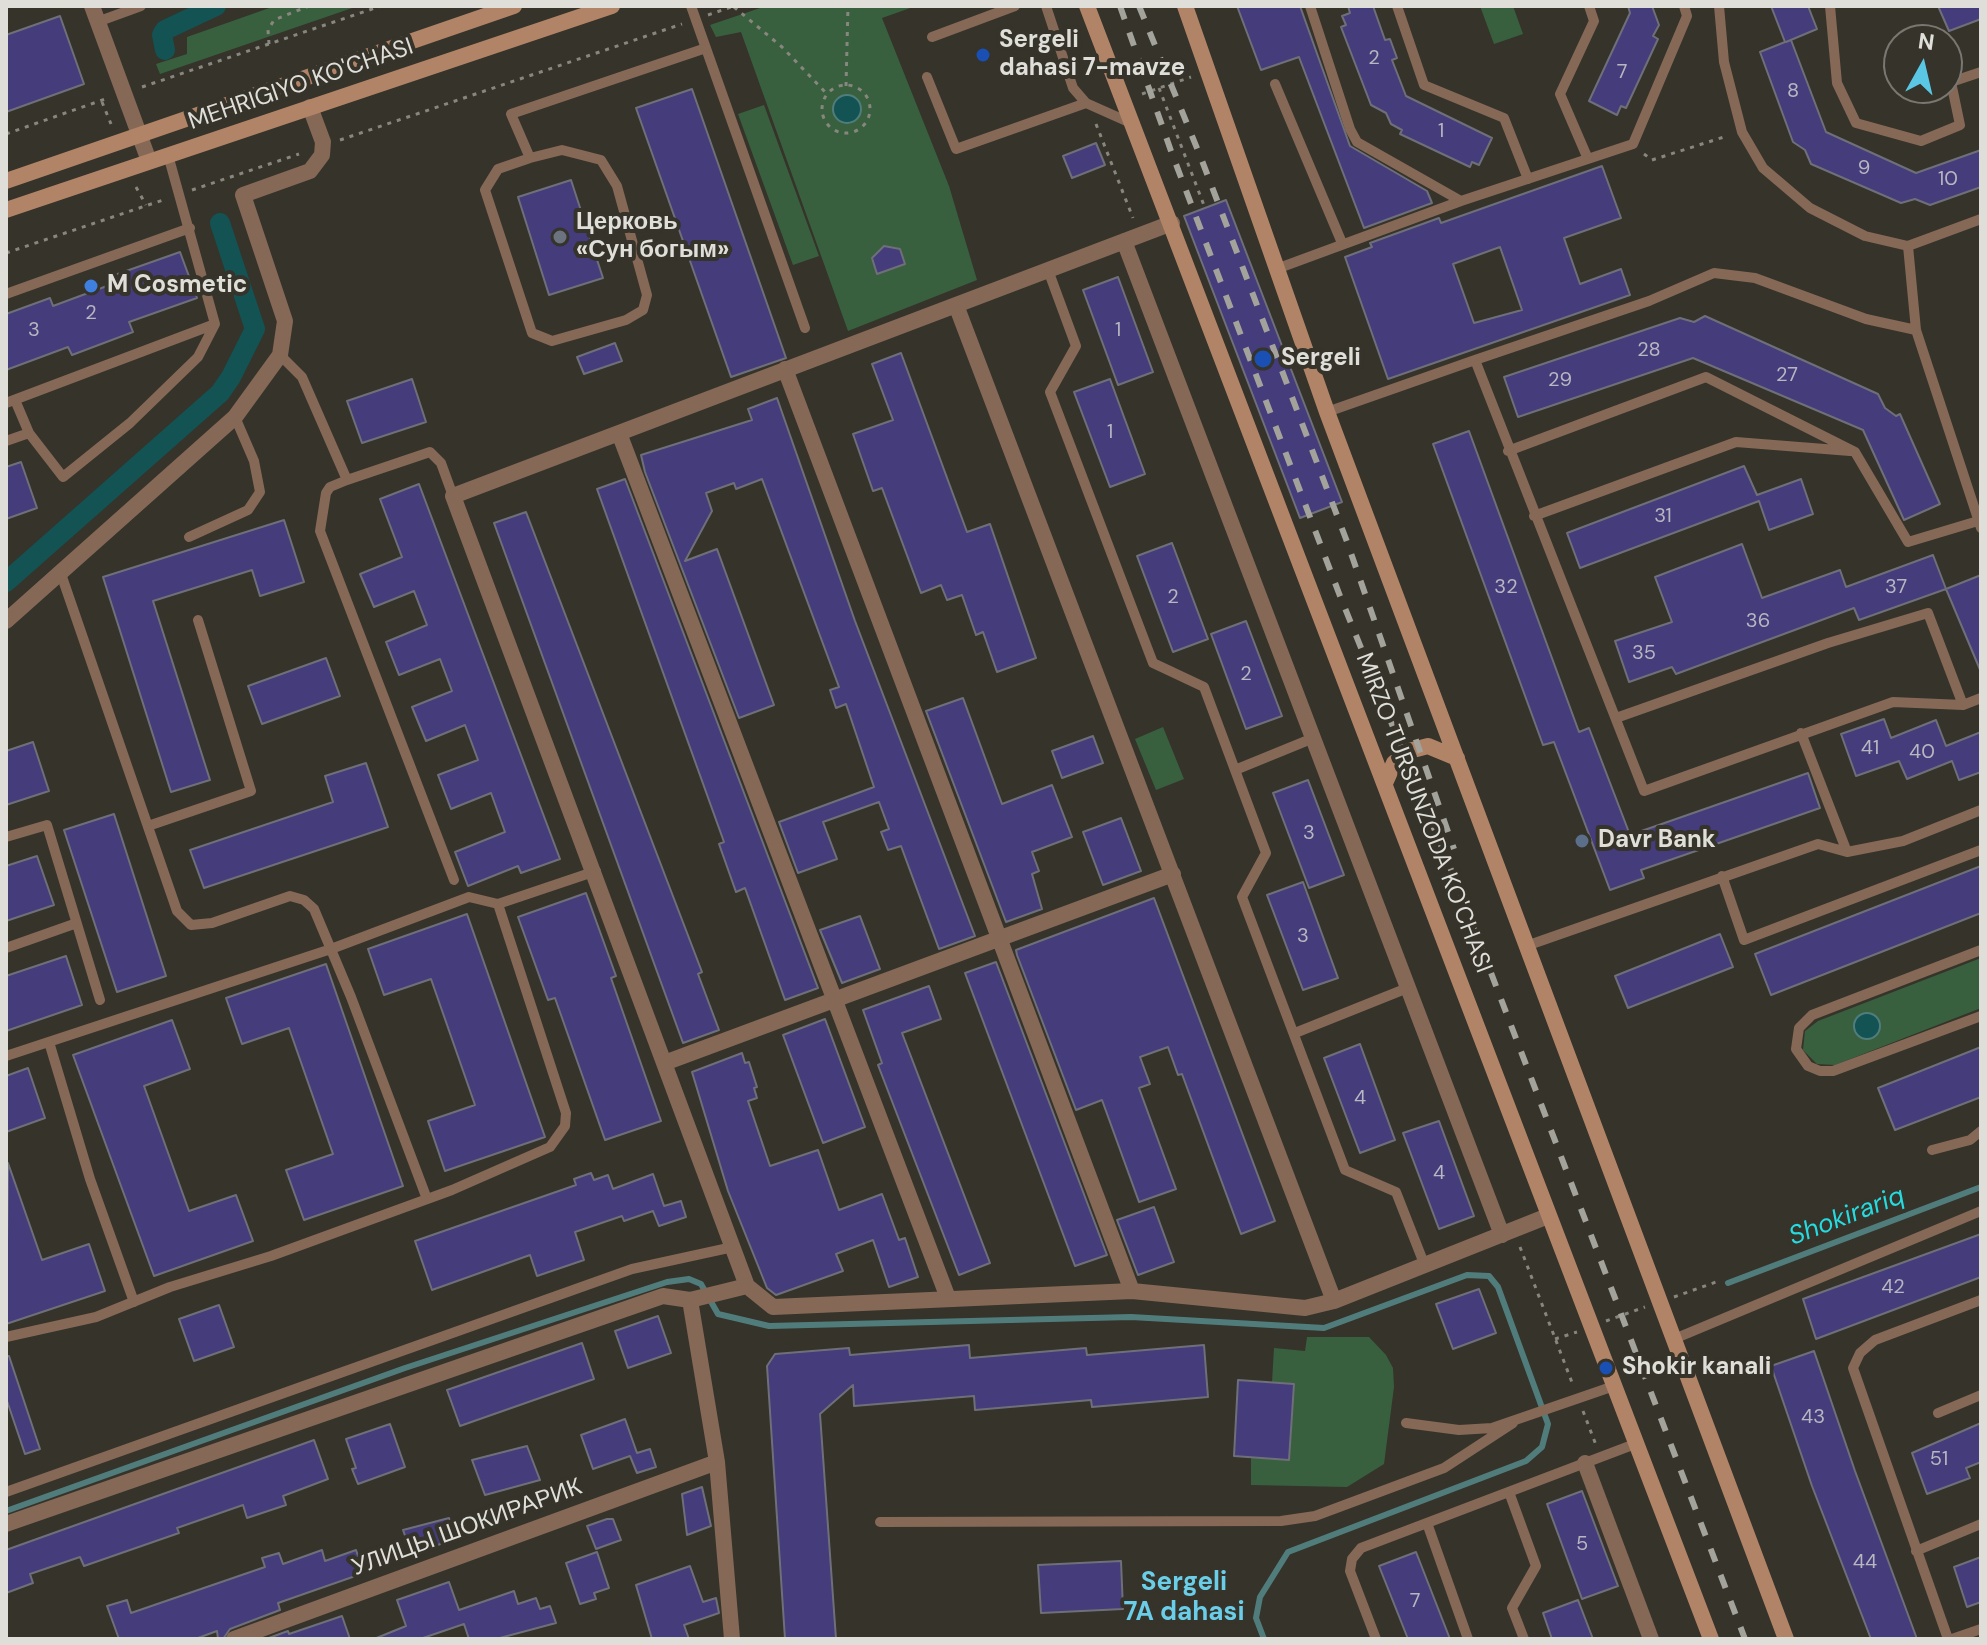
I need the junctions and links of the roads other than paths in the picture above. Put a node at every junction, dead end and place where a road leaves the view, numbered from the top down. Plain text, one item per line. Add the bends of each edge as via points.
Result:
1 (141, 6) edge
2 (514, 6) edge
3 (612, 6) edge
4 (691, 6) edge
5 (1015, 6) edge
6 (1046, 6) edge
7 (1087, 6) edge
8 (1185, 6) edge
9 (1310, 6) edge
10 (1397, 6) edge
11 (1589, 6) edge
12 (1684, 6) edge
13 (1719, 6) edge
14 (1830, 6) edge
15 (94, 14) edge
16 (932, 37) dead end
17 (706, 48) junction
18 (1981, 72) edge
19 (927, 77) dead end
20 (1275, 84) dead end
21 (1086, 103) junction
22 (310, 107) junction
23 (1133, 124) junction
24 (139, 134) junction
25 (168, 155) junction
26 (530, 158) junction
27 (1588, 159) junction
28 (149, 161) junction
29 (1528, 179) junction
30 (6, 181) edge
31 (1461, 201) junction
32 (6, 210) edge
33 (1981, 219) edge
34 (1172, 223) junction
35 (190, 228) junction
36 (1124, 241) junction
37 (1342, 243) junction
38 (1908, 246) junction
39 (1279, 268) junction
40 (1048, 270) junction
41 (6, 294) edge
42 (956, 305) junction
43 (215, 324) junction
44 (805, 328) dead end
45 (1916, 330) junction
46 (280, 355) junction
47 (1475, 360) junction
48 (785, 369) junction
49 (11, 402) edge
50 (1327, 412) junction
51 (235, 417) junction
52 (29, 433) junction
53 (619, 433) junction
54 (6, 441) edge
55 (1508, 451) junction
56 (1855, 452) junction
57 (347, 480) junction
58 (453, 496) junction
59 (1534, 516) junction
60 (1980, 524) edge
61 (189, 537) dead end
62 (61, 574) junction
63 (198, 620) dead end
64 (6, 621) edge
65 (1981, 698) edge
66 (1963, 705) junction
67 (1616, 718) junction
68 (1801, 733) junction
69 (1311, 739) junction
70 (1457, 758) junction
71 (1235, 770) junction
72 (1386, 781) junction
73 (1981, 810) edge
74 (148, 826) junction
75 (6, 837) edge
76 (1981, 850) edge
77 (1847, 852) junction
78 (596, 871) junction
79 (1173, 874) junction
80 (1722, 876) junction
81 (454, 880) dead end
82 (498, 904) junction
83 (74, 924) junction
84 (999, 939) junction
85 (1529, 945) junction
86 (6, 948) edge
87 (331, 949) junction
88 (1981, 950) edge
89 (1405, 989) junction
90 (837, 999) junction
91 (100, 1000) dead end
92 (1981, 1016) edge
93 (1295, 1033) junction
94 (49, 1042) junction
95 (6, 1056) edge
96 (667, 1062) junction
97 (1981, 1131) edge
98 (1932, 1150) dead end
99 (427, 1199) junction
100 (1981, 1211) edge
101 (1548, 1216) junction
102 (1502, 1235) junction
103 (733, 1247) junction
104 (1425, 1266) junction
105 (747, 1286) junction
106 (1132, 1291) junction
107 (948, 1298) junction
108 (694, 1300) junction
109 (1981, 1300) edge
110 (1334, 1301) junction
111 (134, 1302) junction
112 (6, 1337) edge
113 (1674, 1339) junction
114 (1614, 1386) junction
115 (1981, 1395) edge
116 (1938, 1413) dead end
117 (1406, 1423) dead end
118 (1513, 1423) junction
119 (1635, 1444) junction
120 (717, 1462) junction
121 (1585, 1463) junction
122 (6, 1492) edge
123 (1509, 1492) junction
124 (880, 1522) dead end
125 (1427, 1523) junction
126 (6, 1524) edge
127 (1981, 1524) edge
128 (1916, 1551) junction
129 (1981, 1629) edge
130 (234, 1639) edge
131 (732, 1639) edge
132 (1376, 1639) edge
133 (1468, 1639) edge
134 (1524, 1639) edge
135 (1651, 1639) edge
136 (1711, 1639) edge
137 (1786, 1639) edge
138 (1950, 1639) edge

1 - 15 lane
2 - 24 main road, MEHRIGIYO KO'CHASI
3 - 22 main road, MEHRIGIYO KO'CHASI
4 - 17 lane
5 - 16 lane
6 - 21 lane via 1073,88
7 - 23 main road, MIRZO TURSUNZODA KO'CHASI
8 - 39 main road
9 - 31 lane via 1357,142
10 - 29 lane via 1424,85 1504,118
11 - 27 lane via 1594,21 1560,94
12 - 27 lane via 1687,16 1633,144
13 - 38 lane via 1724,62 1742,132 1763,168 1810,208 1865,236
14 - 18 lane via 1837,83 1856,123 1921,141 1960,125 1951,82
15 - 24 street
17 - 26 lane via 511,114
17 - 44 lane
19 - 21 lane via 956,149
20 - 37 lane
21 - 23 lane
22 - 25 main road, MEHRIGIYO KO'CHASI
22 - 46 street via 323,146 310,171 243,195 285,321
23 - 34 main road, MIRZO TURSUNZODA KO'CHASI
24 - 28 street
24 - 30 main road, MEHRIGIYO KO'CHASI
25 - 28 main road, MEHRIGIYO KO'CHASI
25 - 35 lane
26 - 26 lane via 562,150 601,160 617,186 647,295 643,310 552,341 532,333 485,190 498,169
27 - 29 lane
28 - 32 main road, MEHRIGIYO KO'CHASI
29 - 31 lane
31 - 37 lane
33 - 38 lane
34 - 36 street
34 - 72 main road, MIRZO TURSUNZODA KO'CHASI
35 - 41 lane
35 - 43 lane
36 - 40 street
36 - 69 street
37 - 39 lane
38 - 45 lane
39 - 50 main road
40 - 42 street
40 - 71 lane via 1076,346 1050,392 1153,663 1204,687
42 - 48 street
42 - 79 street
43 - 49 lane
43 - 52 lane via 198,357 130,423 63,477
45 - 47 lane via 1866,319 1755,278 1714,273 1649,301
45 - 60 lane
46 - 51 street
46 - 57 lane via 302,377
47 - 50 lane
47 - 55 lane
48 - 53 street
48 - 84 street
49 - 52 lane
50 - 70 main road
51 - 61 lane via 254,461 260,492 248,510
51 - 62 street
52 - 54 lane
53 - 58 street
53 - 90 street
55 - 56 lane via 1706,377
55 - 59 lane
56 - 59 lane via 1736,442
56 - 60 lane via 1908,542
57 - 58 lane via 430,452 441,463
57 - 81 lane via 326,493 320,531
58 - 78 street
59 - 67 lane
62 - 64 street
62 - 74 lane
63 - 74 lane via 251,791
65 - 66 lane
66 - 67 lane via 1928,613
66 - 68 lane via 1893,702
67 - 68 lane via 1644,791
68 - 77 lane
69 - 71 lane
69 - 89 street
70 - 72 main road via 1428,746 1409,751 1394,763
70 - 85 main road
71 - 93 lane via 1266,853 1242,897
72 - 101 main road, MIRZO TURSUNZODA KO'CHASI
73 - 77 lane via 1903,841
74 - 87 lane via 177,911 191,925 290,896 314,909
75 - 83 lane via 47,825
76 - 80 lane via 1744,940
77 - 80 lane via 1818,844
78 - 82 lane
78 - 96 street
79 - 84 street
79 - 110 street
80 - 85 lane
82 - 87 lane via 469,897
82 - 99 lane via 566,1113 565,1126 538,1155
83 - 86 lane
83 - 91 lane
84 - 90 street
84 - 106 street
85 - 113 main road
87 - 94 lane
87 - 99 lane
88 - 92 lane via 1812,1015 1799,1028 1796,1049 1808,1066 1833,1071
89 - 93 lane
89 - 102 street
90 - 96 street
90 - 107 street
93 - 104 lane via 1345,1170 1396,1192
94 - 95 lane
94 - 111 lane
96 - 103 street
97 - 98 lane via 1970,1140
99 - 111 lane
100 - 113 lane
101 - 102 street
101 - 114 main road, MIRZO TURSUNZODA KO'CHASI
102 - 104 street
103 - 105 street
103 - 122 lane via 632,1269
104 - 110 street
105 - 107 street via 773,1307
105 - 108 street
106 - 107 street
106 - 110 street via 1305,1308
108 - 120 street
108 - 126 street via 663,1296
109 - 128 lane via 1875,1340 1853,1368
111 - 112 lane via 96,1317
113 - 137 main road
114 - 118 lane
114 - 119 main road, MIRZO TURSUNZODA KO'CHASI
115 - 116 lane
117 - 118 lane via 1459,1430
118 - 124 lane via 1444,1468 1315,1516 1281,1521
119 - 121 lane
119 - 136 main road, MIRZO TURSUNZODA KO'CHASI
120 - 130 street, УЛИЦЫ ШОКИРАРИК
120 - 131 street
121 - 123 lane
121 - 135 street
123 - 125 lane
123 - 134 lane via 1536,1566 1512,1608
125 - 132 lane via 1361,1548 1352,1559 1351,1574
125 - 133 lane
127 - 128 lane
128 - 138 lane
129 - 138 lane

